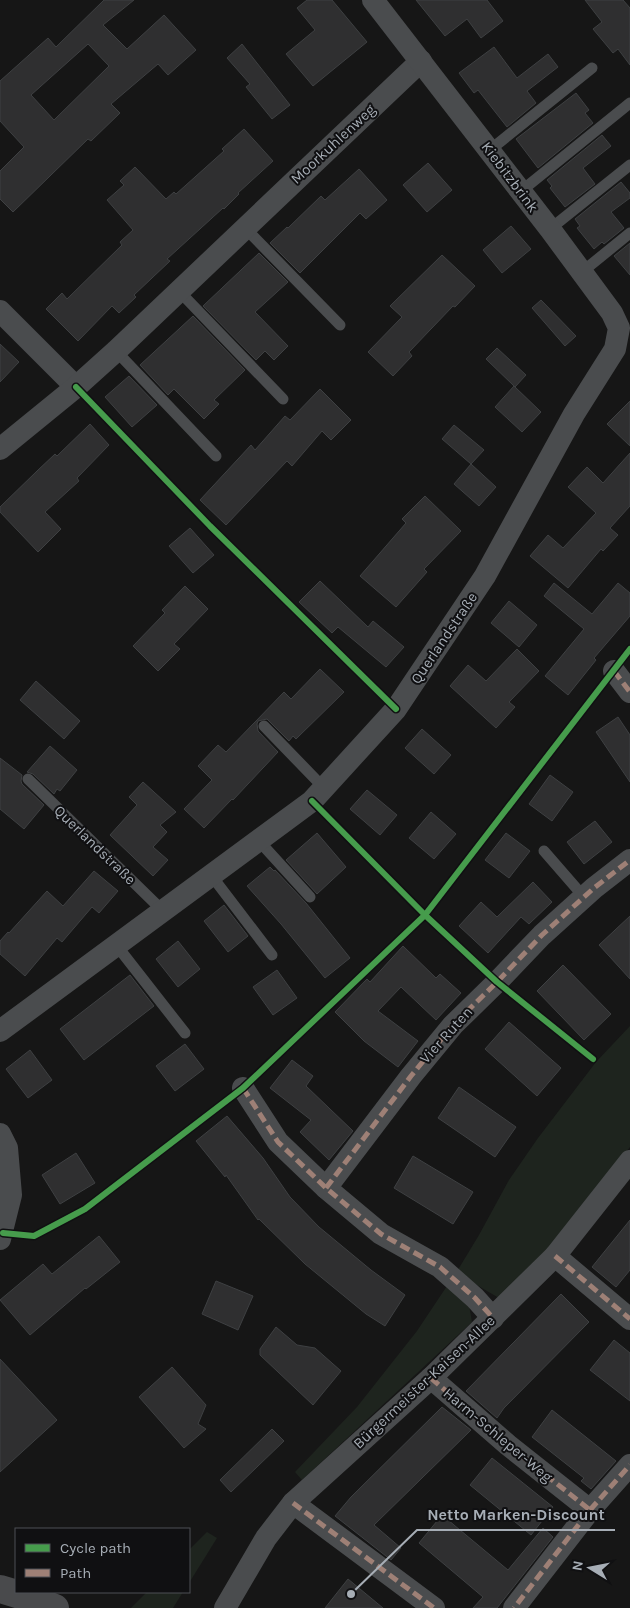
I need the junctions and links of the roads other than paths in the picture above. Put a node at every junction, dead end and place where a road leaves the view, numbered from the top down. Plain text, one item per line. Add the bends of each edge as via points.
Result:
1 (373, 0) edge
2 (421, 61) junction
3 (592, 68) dead end
4 (630, 103) edge
5 (490, 150) junction
6 (630, 165) edge
7 (520, 192) junction
8 (245, 228) junction
9 (550, 229) junction
10 (630, 233) edge
11 (582, 272) junction
12 (179, 291) junction
13 (0, 310) edge
14 (340, 325) dead end
15 (623, 338) edge
16 (116, 351) junction
17 (76, 387) junction
18 (283, 399) dead end
19 (0, 450) edge
20 (216, 456) dead end
21 (614, 671) dead end
22 (630, 692) edge
23 (264, 726) dead end
24 (28, 779) dead end
25 (324, 788) junction
26 (259, 841) junction
27 (544, 851) dead end
28 (630, 860) edge
29 (211, 875) junction
30 (310, 897) dead end
31 (584, 897) junction
32 (163, 911) junction
33 (117, 946) junction
34 (272, 955) dead end
35 (0, 1031) edge
36 (185, 1033) dead end
37 (243, 1088) dead end
38 (0, 1134) edge
39 (630, 1161) edge
40 (326, 1188) junction
41 (0, 1239) edge
42 (555, 1256) junction
43 (493, 1318) junction
44 (630, 1318) edge
45 (431, 1378) junction
46 (630, 1464) edge
47 (293, 1503) junction
48 (590, 1510) junction
49 (0, 1589) edge
50 (55, 1608) edge
51 (225, 1608) edge
52 (434, 1608) edge
53 (514, 1608) edge

1 - 2 street, Kiebitzbrink
2 - 5 street, Kiebitzbrink
2 - 8 street, Moorkuhlenweg
3 - 5 lane
4 - 7 lane
5 - 7 street, Kiebitzbrink
6 - 9 lane
7 - 9 street, Kiebitzbrink
8 - 12 street, Moorkuhlenweg
8 - 14 lane
9 - 11 street, Kiebitzbrink
10 - 11 lane
11 - 15 street, Kiebitzbrink via 612,312
12 - 16 street, Moorkuhlenweg
12 - 18 lane
13 - 17 street
15 - 25 street, Querlandstraße via 574,414 485,576 396,709
16 - 17 street, Moorkuhlenweg
16 - 20 lane
17 - 19 street, Moorkuhlenweg
21 - 22 street
23 - 25 lane
24 - 32 lane, Querlandstraße
25 - 26 street, Querlandstraße via 312,802
26 - 29 street, Querlandstraße
26 - 30 lane
27 - 31 lane
28 - 31 street, Vier Ruten
29 - 32 street, Querlandstraße
29 - 34 lane
31 - 40 street, Vier Ruten via 453,1025 410,1076
32 - 33 street, Querlandstraße
33 - 35 street, Querlandstraße
33 - 36 lane
37 - 40 street via 278,1142
38 - 41 street via 7,1148 11,1195
39 - 42 street, Bürgermeister-Kaisen-Allee
40 - 43 street via 381,1234 440,1267
42 - 43 street, Bürgermeister-Kaisen-Allee
42 - 44 street
43 - 45 street, Bürgermeister-Kaisen-Allee
45 - 47 street, Bürgermeister-Kaisen-Allee
45 - 48 street, Harm-Schleper-Weg
46 - 48 street
47 - 51 street, Bürgermeister-Kaisen-Allee via 266,1538
47 - 52 street
48 - 53 street
49 - 50 main road

